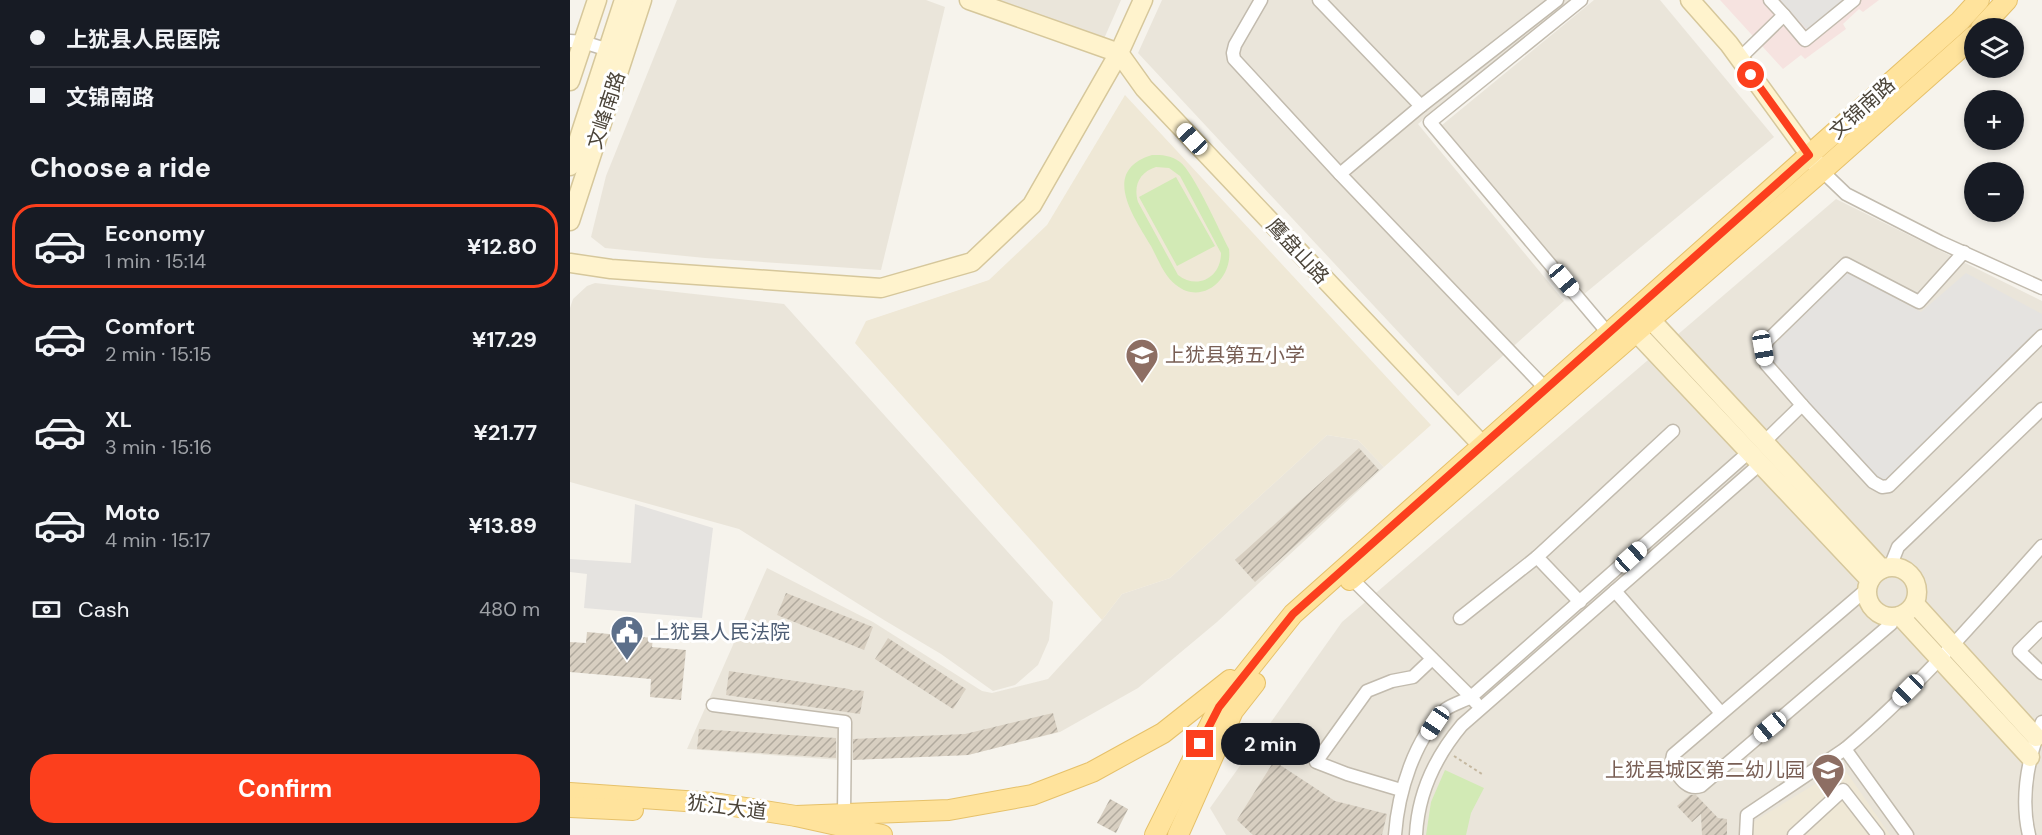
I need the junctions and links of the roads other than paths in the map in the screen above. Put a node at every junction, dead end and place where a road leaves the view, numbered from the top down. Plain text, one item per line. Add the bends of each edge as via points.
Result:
1 (597, 0) edge
2 (624, 0) edge
3 (642, 0) edge
4 (969, 0) edge
5 (1143, 0) edge
6 (1261, 0) edge
7 (1319, 0) edge
8 (1557, 0) edge
9 (1581, 0) edge
10 (1690, 0) edge
11 (1770, 0) edge
12 (1854, 0) edge
13 (1979, 0) edge
14 (2007, 0) edge
15 (1784, 15) junction
16 (1990, 18) edge
17 (576, 42) edge
18 (1964, 45) edge
19 (616, 52) junction
20 (1119, 53) junction
21 (1739, 59) junction
22 (570, 81) edge
23 (1421, 106) junction
24 (1809, 155) junction
25 (570, 166) edge
26 (1822, 171) junction
27 (1340, 174) junction
28 (570, 220) edge
29 (1964, 252) junction
30 (570, 263) edge
31 (2042, 288) edge
32 (1643, 326) junction
33 (1608, 333) junction
34 (2042, 336) edge
35 (1546, 389) junction
36 (1802, 405) junction
37 (2042, 408) edge
38 (1673, 430) dead end
39 (1482, 446) junction
40 (1759, 452) junction
41 (2042, 546) edge
42 (1537, 557) junction
43 (1877, 576) junction
44 (1352, 579) junction
45 (1615, 591) junction
46 (1580, 602) junction
47 (1914, 604) junction
48 (1896, 616) junction
49 (1460, 618) dead end
50 (2042, 628) edge
51 (1953, 646) junction
52 (1258, 658) junction
53 (1432, 658) junction
54 (1940, 659) junction
55 (2042, 673) edge
56 (1471, 698) junction
57 (713, 705) dead end
58 (1481, 708) junction
59 (1720, 713) junction
60 (2039, 729) edge
61 (1421, 744) junction
62 (1845, 748) junction
63 (1442, 752) junction
64 (2030, 757) junction
65 (570, 793) edge
66 (1400, 794) junction
67 (1421, 803) junction
68 (570, 807) edge
69 (844, 814) junction
70 (796, 816) junction
71 (820, 835) edge
72 (882, 835) edge
73 (1155, 835) edge
74 (1178, 835) edge
75 (1395, 835) edge
76 (1416, 835) edge
77 (1746, 835) edge
78 (1794, 835) edge
79 (1878, 835) edge
80 (1906, 835) edge
81 (2029, 835) edge

1 - 17 street
2 - 19 street, 文峰南路
3 - 19 street, 文峰南路
4 - 20 street
5 - 20 street
6 - 27 street via 1235,45 1234,58
7 - 23 street
8 - 23 street
9 - 33 street via 1430,122
10 - 21 street
11 - 15 street
12 - 15 street via 1805,40
13 - 24 main road, 文锦南路
14 - 16 main road
15 - 21 street
17 - 19 street
17 - 22 street
18 - 26 main road, 文锦南路
19 - 25 street, 文峰南路
19 - 28 street, 文峰南路
20 - 30 street via 1032,206 972,262 881,288
20 - 39 street, 鹰盘山路 via 1144,88
21 - 24 street
23 - 27 street
24 - 26 street
24 - 33 main road, 文锦南路
26 - 29 street via 1846,194
26 - 32 main road, 文锦南路
27 - 35 street
29 - 31 street
29 - 36 street via 1919,302 1846,264 1763,348 1766,364
32 - 40 street
32 - 44 main road, 文锦南路
33 - 35 main road, 文锦南路
34 - 36 street via 1889,486 1873,482
35 - 39 main road, 文锦南路
36 - 40 street
37 - 43 street via 1898,547
38 - 42 street
39 - 52 main road, 文锦南路 via 1293,614
40 - 43 street
40 - 45 street
40 - 46 street
41 - 51 street
42 - 46 street
42 - 49 street
43 - 47 street via 1898,568 1912,576 1918,591
43 - 48 street via 1871,604 1876,611
43 - 59 street
44 - 53 street
44 - 74 main road, 文锦南路 via 1301,623 1233,711
45 - 58 street
45 - 59 street
46 - 56 street
47 - 48 street
47 - 51 street
48 - 54 street
48 - 59 street via 1701,786 1689,787 1671,765 1673,755
50 - 55 street via 2019,651
51 - 54 street
51 - 60 street
52 - 69 main road via 1163,732 1092,772 1032,795 950,810
52 - 73 main road, 文锦南路 via 1219,707
53 - 56 street
53 - 66 street via 1413,676 1367,690 1316,762
54 - 62 street
54 - 64 street
56 - 58 street
56 - 61 street via 1448,708
57 - 69 street via 845,722
58 - 63 street
60 - 64 street
61 - 63 street
61 - 66 street
62 - 77 street via 1747,815
62 - 80 street
63 - 67 street
64 - 81 street via 2025,791
65 - 70 main road, 犹江大道 via 714,803
66 - 67 street
66 - 75 street
67 - 76 street
68 - 71 main road, 犹江大道 via 713,816
69 - 70 main road
70 - 72 main road, 犹江大道
78 - 79 street via 1843,790

